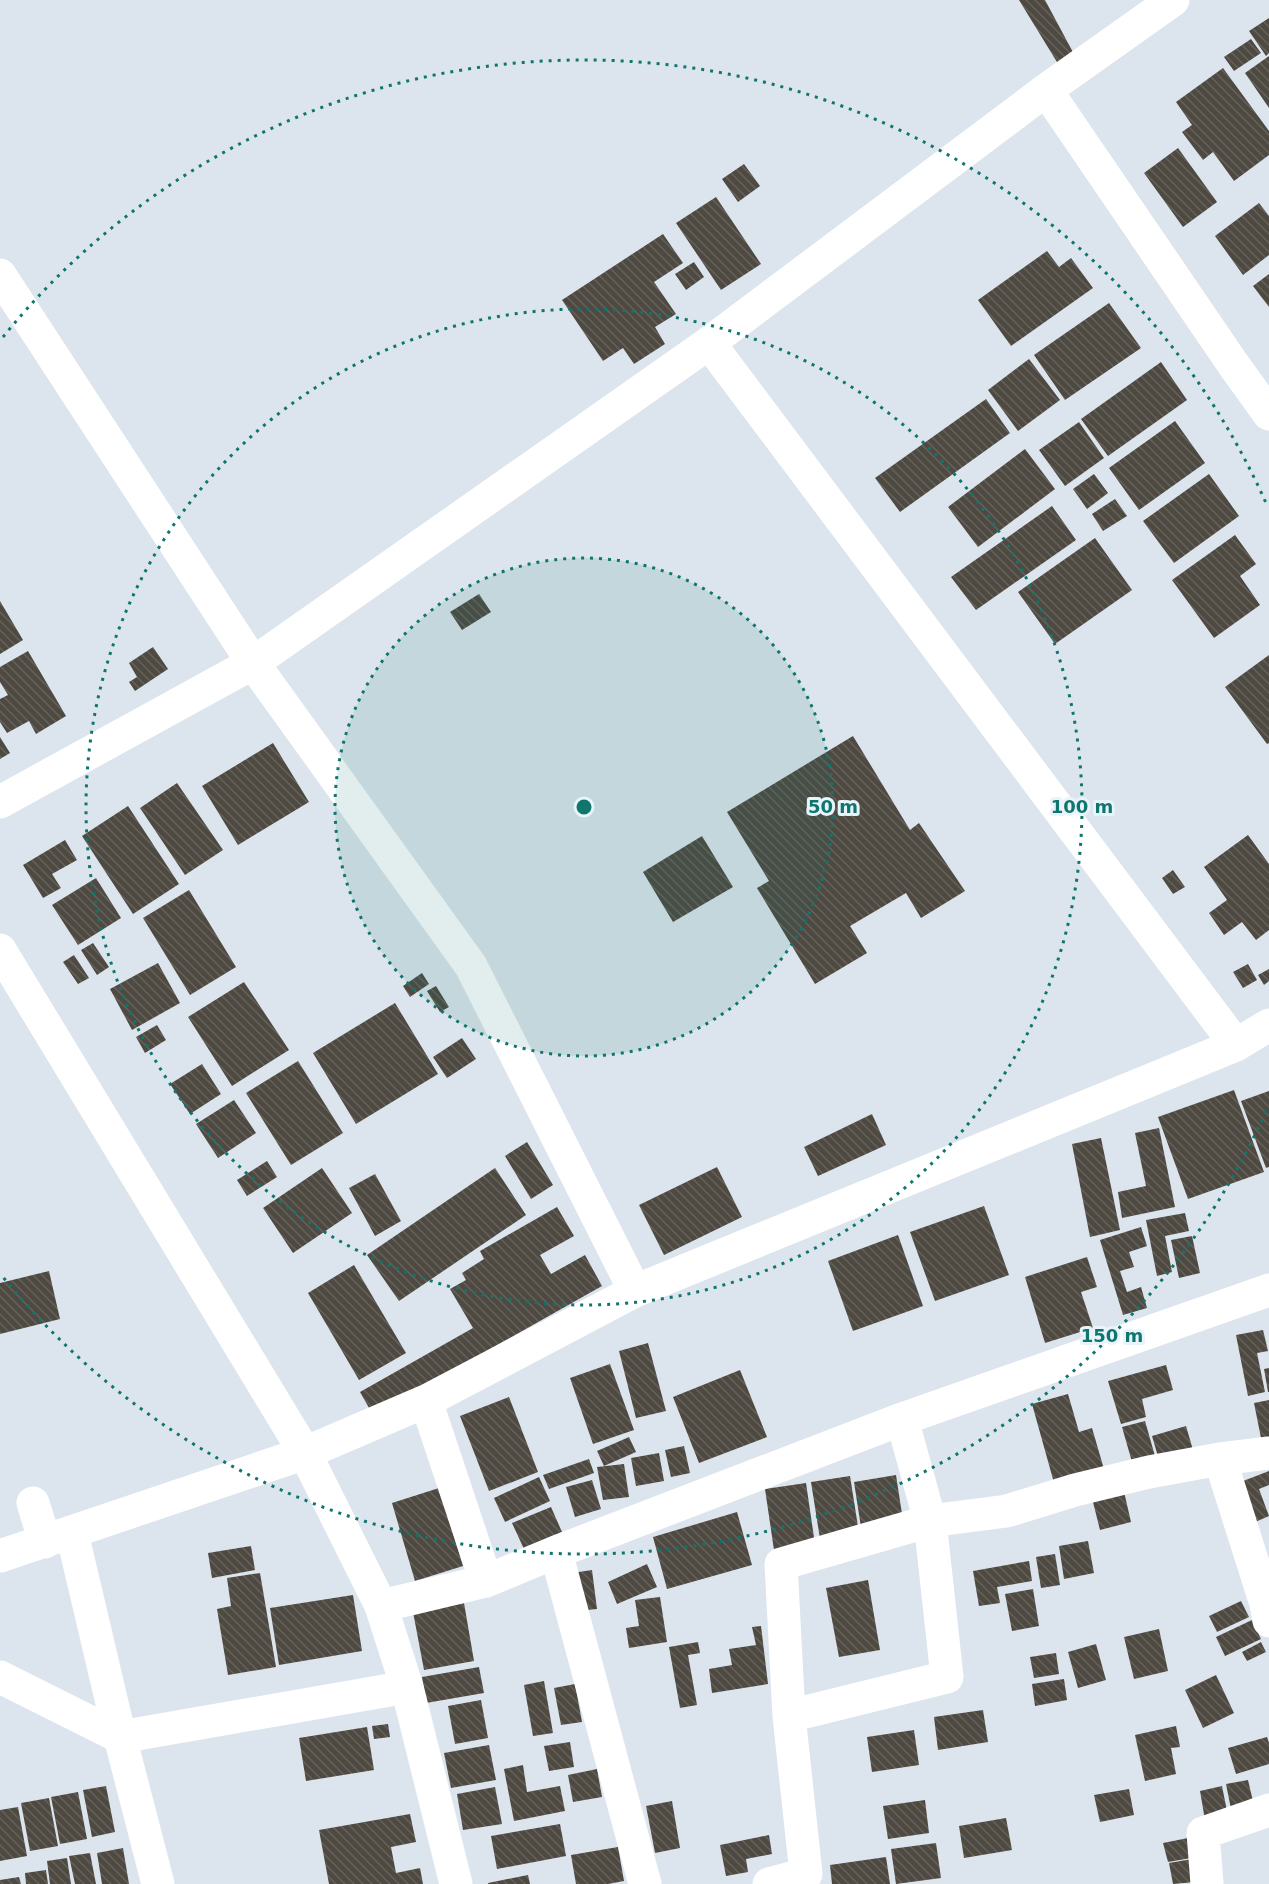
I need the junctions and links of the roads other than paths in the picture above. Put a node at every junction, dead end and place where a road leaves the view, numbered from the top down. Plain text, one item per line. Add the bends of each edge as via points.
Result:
1 (1173, 0) edge
2 (1046, 90) junction
3 (0, 275) edge
4 (709, 343) junction
5 (1269, 414) edge
6 (252, 663) junction
7 (0, 802) edge
8 (0, 950) edge
9 (1269, 1025) edge
10 (1236, 1045) junction
11 (1269, 1290) edge
12 (635, 1291) junction
13 (426, 1401) junction
14 (902, 1419) junction
15 (305, 1453) junction
16 (1269, 1453) edge
17 (1221, 1459) junction
18 (33, 1503) dead end
19 (930, 1521) junction
20 (58, 1537) junction
21 (556, 1552) junction
22 (0, 1556) edge
23 (486, 1581) junction
24 (381, 1606) junction
25 (1269, 1621) edge
26 (0, 1677) edge
27 (407, 1687) junction
28 (789, 1716) junction
29 (120, 1737) junction
30 (1269, 1810) edge
31 (158, 1884) edge
32 (456, 1884) edge
33 (645, 1884) edge
34 (769, 1884) edge
35 (1207, 1884) edge

1 - 2 street
2 - 4 street
2 - 5 street
3 - 6 street
4 - 6 street
4 - 10 street
6 - 7 street
6 - 12 street via 471,966
8 - 15 street
9 - 10 street
10 - 12 street
11 - 14 street
12 - 13 street
13 - 15 street
13 - 23 street
14 - 19 street
14 - 21 street
15 - 20 street
15 - 24 street
16 - 17 street
17 - 19 street via 1149,1472 1007,1511
17 - 25 street
18 - 20 street
19 - 28 street via 781,1564
19 - 28 street via 947,1677
20 - 22 street
20 - 29 street
21 - 23 street
21 - 33 street
23 - 24 street
24 - 27 street
26 - 29 street
27 - 29 street
27 - 32 street
28 - 34 street via 806,1874
29 - 31 street
30 - 35 street via 1203,1833

